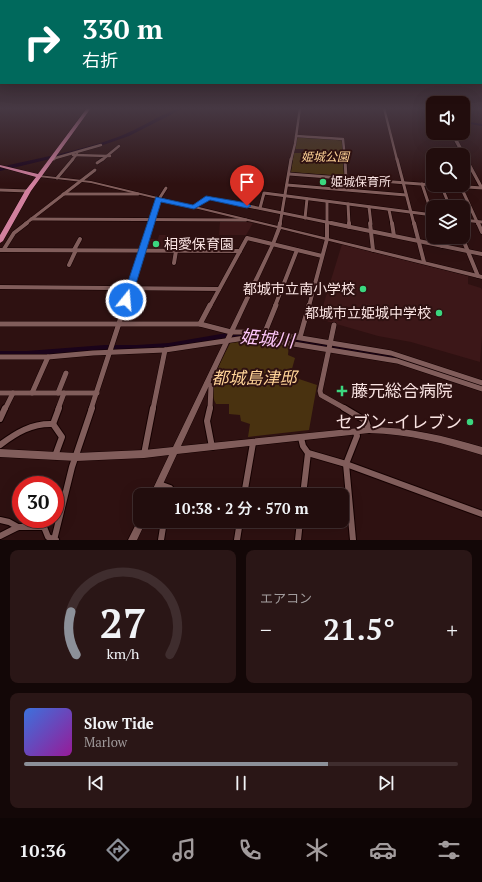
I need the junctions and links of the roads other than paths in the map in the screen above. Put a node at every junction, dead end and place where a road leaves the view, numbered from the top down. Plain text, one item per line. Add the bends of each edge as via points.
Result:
1 (71, 133) edge
2 (390, 133) edge
3 (296, 136) joint
4 (456, 140) edge
5 (101, 145) dead end
6 (119, 146) dead end
7 (77, 153) junction
8 (106, 156) junction
9 (110, 156) dead end
10 (54, 157) junction
11 (97, 163) dead end
12 (1, 166) edge
13 (44, 170) junction
14 (95, 170) dead end
15 (29, 174) junction
16 (289, 174) junction
17 (39, 176) junction
18 (57, 178) junction
19 (346, 178) junction
20 (80, 180) junction
21 (403, 182) junction
22 (422, 184) junction
23 (426, 184) edge
24 (287, 185) junction
25 (470, 187) edge
26 (166, 188) dead end
27 (482, 188) edge
28 (0, 190) edge
29 (28, 191) junction
30 (462, 192) edge
31 (63, 194) junction
32 (138, 194) junction
33 (406, 194) junction
34 (285, 196) junction
35 (159, 199) junction
36 (307, 199) junction
37 (428, 200) edge
38 (327, 202) junction
39 (348, 204) junction
40 (194, 207) junction
41 (369, 207) junction
42 (260, 208) junction
43 (389, 210) junction
44 (410, 212) junction
45 (282, 213) junction
46 (426, 215) edge
47 (305, 218) junction
48 (31, 219) junction
49 (152, 220) junction
50 (246, 220) junction
51 (470, 220) edge
52 (477, 221) junction
53 (327, 222) junction
54 (482, 222) edge
55 (349, 227) junction
56 (279, 228) junction
57 (372, 232) junction
58 (482, 232) edge
59 (394, 236) junction
60 (80, 239) dead end
61 (327, 239) junction
62 (0, 241) edge
63 (419, 241) junction
64 (273, 244) junction
65 (465, 244) edge
66 (442, 246) joint
67 (2, 249) edge
68 (75, 250) junction
69 (142, 250) junction
70 (297, 250) junction
71 (374, 250) junction
72 (176, 251) junction
73 (240, 251) junction
74 (468, 252) junction
75 (482, 254) edge
76 (322, 256) junction
77 (424, 262) junction
78 (174, 263) dead end
79 (69, 265) dead end
80 (480, 276) edge
81 (0, 287) edge
82 (130, 288) junction
83 (219, 289) junction
84 (0, 324) edge
85 (200, 324) junction
86 (119, 325) junction
87 (334, 325) dead end
88 (231, 332) junction
89 (265, 332) junction
90 (300, 337) junction
91 (227, 340) junction
92 (330, 343) junction
93 (111, 349) junction
94 (329, 349) junction
95 (165, 350) junction
96 (0, 357) edge
97 (48, 357) junction
98 (66, 373) dead end
99 (482, 383) edge
100 (207, 384) junction
101 (482, 389) edge
102 (0, 393) edge
103 (13, 393) junction
104 (32, 393) junction
105 (61, 393) junction
106 (98, 394) junction
107 (0, 419) edge
108 (53, 424) junction
109 (368, 430) junction
110 (356, 432) junction
111 (301, 438) junction
112 (253, 443) junction
113 (0, 445) edge
114 (212, 448) junction
115 (482, 451) edge
116 (175, 452) junction
117 (0, 453) edge
118 (308, 453) junction
119 (144, 454) junction
120 (55, 456) junction
121 (76, 457) junction
122 (346, 464) junction
123 (160, 484) junction
124 (158, 488) edge
125 (170, 488) edge
126 (245, 488) edge
127 (304, 488) edge
128 (482, 514) edge
129 (0, 520) edge
130 (12, 522) edge
131 (14, 528) edge
132 (44, 528) edge
133 (138, 528) edge
134 (163, 528) edge
135 (239, 528) edge
136 (299, 528) edge
137 (0, 536) edge
138 (55, 540) edge
139 (132, 540) edge
140 (161, 540) edge
141 (237, 540) edge
142 (298, 540) edge
143 (353, 540) edge

1 - 10 highway
2 - 21 street
3 - 16 street
3 - 19 street via 343,139
4 - 27 street
5 - 7 street
6 - 8 street
7 - 8 street
7 - 10 street
7 - 18 street
8 - 9 street
8 - 11 street
10 - 13 highway
12 - 15 highway
13 - 15 highway
13 - 17 highway
14 - 20 street
15 - 17 highway
16 - 19 street
16 - 24 street
17 - 18 street
17 - 29 highway
18 - 20 street
19 - 21 street
20 - 31 street
20 - 32 street
21 - 22 street
21 - 33 street
22 - 23 street
22 - 37 street
24 - 33 street
24 - 34 street
25 - 27 street
26 - 35 street
28 - 29 street
29 - 62 highway
30 - 52 street
31 - 32 street
31 - 48 street
32 - 35 street
33 - 44 street
34 - 36 street
34 - 42 street via 264,193
34 - 45 street
35 - 40 street
35 - 49 street
36 - 38 street
36 - 47 street
38 - 39 street
38 - 53 street
39 - 41 street
39 - 55 street
40 - 42 street via 209,198
40 - 50 street
41 - 43 street
41 - 57 street
42 - 45 street
43 - 44 street
43 - 59 street
44 - 46 street
44 - 63 street
45 - 47 street
45 - 56 street
47 - 53 street
48 - 49 street
48 - 67 street via 14,233
49 - 50 street
49 - 69 street
50 - 56 street
51 - 52 street
52 - 54 street
52 - 58 street
53 - 55 street
53 - 61 street
55 - 57 street
56 - 61 street
56 - 64 street
57 - 59 street
57 - 71 street
59 - 63 street
60 - 68 street
61 - 71 street
61 - 76 street
63 - 66 street
63 - 77 street
64 - 70 street
64 - 73 street via 247,238
64 - 88 street
65 - 74 street
66 - 74 street
67 - 68 street
68 - 69 street
68 - 79 street
69 - 72 street
69 - 82 street
70 - 76 street
70 - 89 street
71 - 77 street
72 - 73 street
72 - 78 street
73 - 83 street
74 - 75 street
74 - 80 street
76 - 90 street
77 - 80 street
81 - 82 street
82 - 83 street
82 - 86 street
83 - 85 street
84 - 86 street
85 - 86 street
85 - 88 street
86 - 93 street
87 - 92 street
88 - 89 street
88 - 91 street
89 - 90 street
90 - 92 street
91 - 94 street via 257,338
91 - 95 street
91 - 100 street
92 - 94 street
92 - 99 street via 391,353
93 - 95 street
93 - 97 street
93 - 106 street
94 - 101 street via 397,361
94 - 109 street via 321,395 366,421
95 - 119 street
96 - 97 street
97 - 104 street
98 - 105 street
100 - 114 street via 211,386 207,421
100 - 116 street
102 - 103 street
103 - 104 street
103 - 107 street
104 - 105 street
105 - 106 street
105 - 108 street
106 - 121 street
108 - 113 street via 31,426
108 - 120 street via 62,437
109 - 110 street
109 - 115 street via 428,436
110 - 111 street
110 - 122 street via 358,436
111 - 112 street
111 - 118 street
112 - 114 street
112 - 126 street
114 - 116 street
116 - 119 street
116 - 123 street
117 - 120 street
118 - 122 street
118 - 127 street
119 - 121 street
120 - 121 street
121 - 138 street
122 - 128 street
122 - 143 street
123 - 124 street
123 - 125 street
129 - 130 street
131 - 137 street
132 - 138 street via 48,537
133 - 139 street
134 - 140 street
135 - 141 street
136 - 142 street

